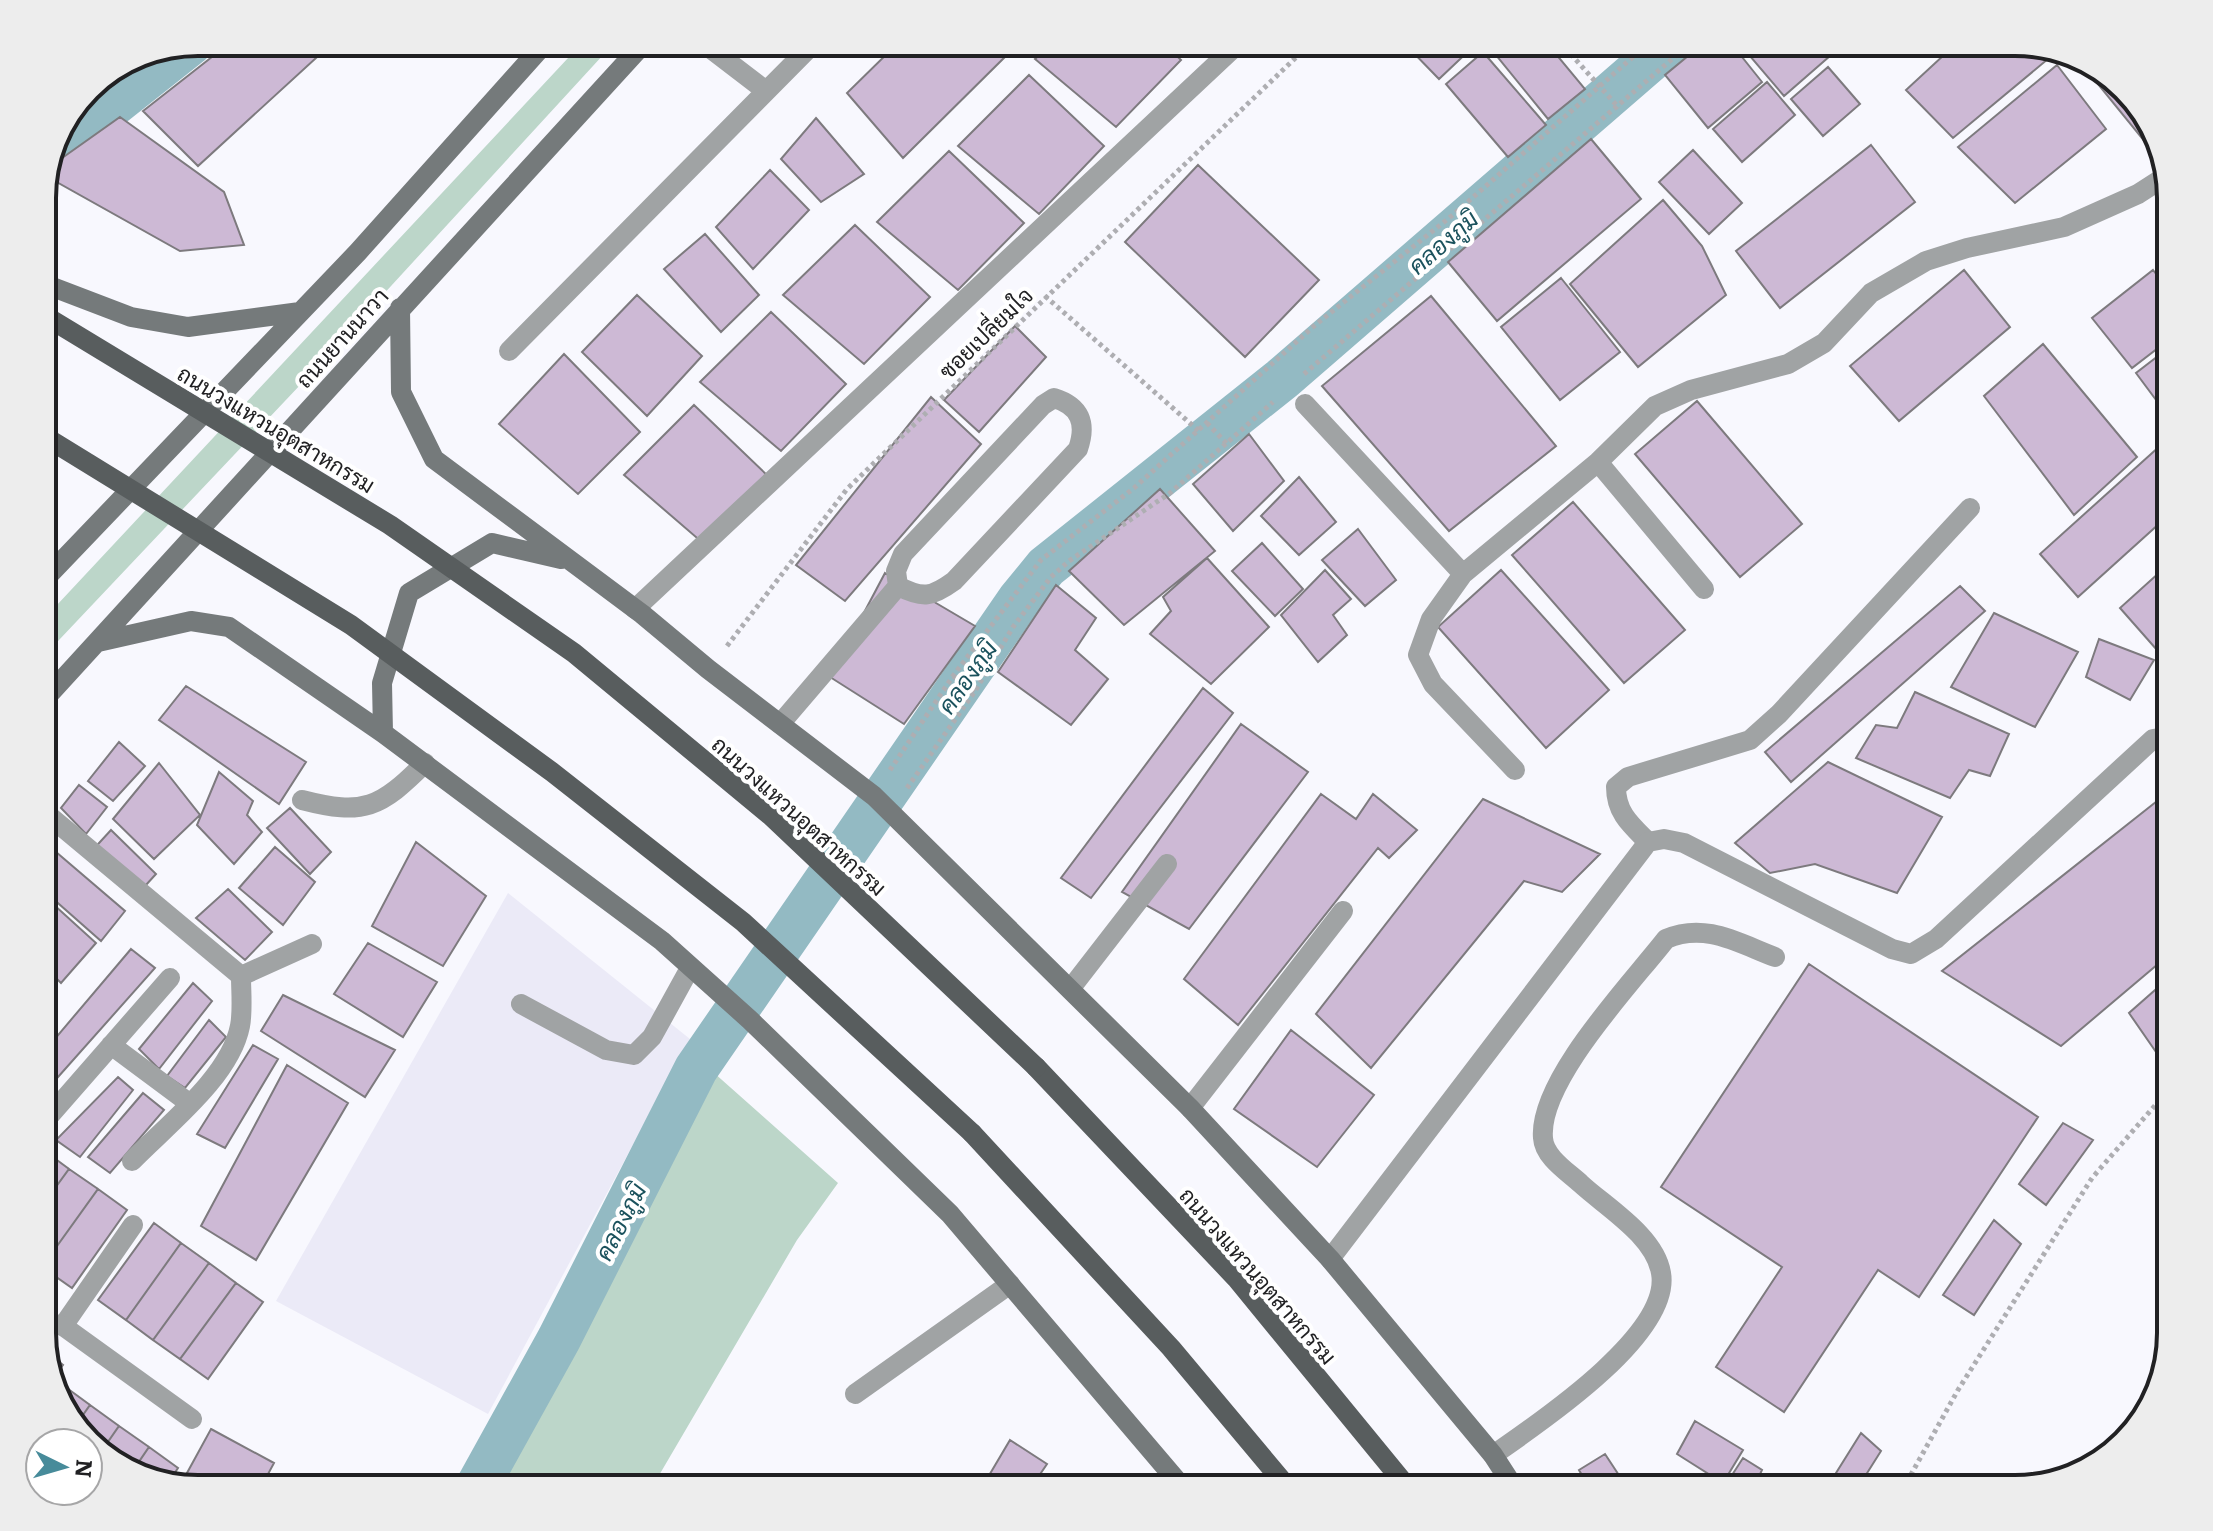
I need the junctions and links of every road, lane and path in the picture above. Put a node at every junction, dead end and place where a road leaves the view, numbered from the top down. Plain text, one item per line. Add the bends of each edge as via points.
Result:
1 (533, 56) edge
2 (632, 56) edge
3 (720, 56) edge
4 (801, 56) edge
5 (1225, 56) edge
6 (1297, 56) edge
7 (1573, 56) edge
8 (1635, 56) edge
9 (1676, 56) edge
10 (1602, 88) junction
11 (766, 91) junction
12 (1617, 106) junction
13 (2156, 182) edge
14 (56, 288) edge
15 (1045, 296) junction
16 (400, 308) junction
17 (300, 312) junction
18 (56, 322) edge
19 (509, 351) dead end
20 (1300, 378) dead end
21 (1278, 398) dead end
22 (1305, 404) dead end
23 (1207, 423) junction
24 (1199, 431) junction
25 (56, 444) edge
26 (1228, 445) junction
27 (1598, 462) junction
28 (1970, 508) dead end
29 (571, 561) junction
30 (56, 567) edge
31 (1463, 574) junction
32 (898, 586) junction
33 (1704, 589) dead end
34 (635, 609) junction
35 (98, 642) junction
36 (708, 669) junction
37 (953, 676) junction
38 (56, 687) edge
39 (973, 690) junction
40 (780, 724) junction
41 (383, 733) junction
42 (2157, 738) edge
43 (425, 763) junction
44 (1515, 770) dead end
45 (302, 800) dead end
46 (882, 804) junction
47 (56, 822) edge
48 (1648, 842) junction
49 (1167, 864) dead end
50 (1343, 911) dead end
51 (312, 944) dead end
52 (1775, 957) dead end
53 (690, 968) junction
54 (241, 976) junction
55 (170, 978) dead end
56 (1071, 988) junction
57 (521, 1004) dead end
58 (111, 1045) junction
59 (189, 1103) junction
60 (2157, 1103) edge
61 (56, 1108) edge
62 (1190, 1108) junction
63 (132, 1161) dead end
64 (133, 1225) dead end
65 (1330, 1259) junction
66 (1010, 1284) junction
67 (56, 1318) edge
68 (56, 1326) edge
69 (855, 1394) dead end
70 (192, 1419) dead end
71 (1493, 1455) junction
72 (1172, 1475) edge
73 (1277, 1475) edge
74 (1398, 1475) edge
75 (1506, 1475) edge
76 (1911, 1475) edge

1 - 17 main road, ถนนยานนาวา
2 - 16 main road, ถนนยานนาวา
3 - 11 street
4 - 11 street
5 - 34 street
6 - 15 path, ซอยเปลี่ยมใจ
7 - 10 path
8 - 10 path
9 - 12 path
10 - 12 path
10 - 23 path via 1314,326
11 - 19 street
12 - 20 path
13 - 27 street via 2064,227 1926,261 1871,293 1824,343 1788,364 1691,390 1655,406
14 - 17 main road, ถนนวงแหวนอุตสาหกรรม via 131,317 188,327
15 - 24 path
15 - 36 path, ซอยเปลี่ยมใจ via 847,489
16 - 29 main road via 401,392 434,459
16 - 35 main road, ถนนยานนาวา
17 - 30 main road, ถนนยานนาวา
18 - 74 main road, ถนนวงแหวนอุตสาหกรรม, bridge via 390,525 574,653 771,816 1036,1067 1236,1278
21 - 26 path
22 - 31 street
23 - 24 path
23 - 26 path
24 - 37 path via 1041,560
25 - 73 main road, bridge via 351,625 552,772 743,922 972,1133 1171,1348
26 - 39 path via 1051,577
27 - 31 street
27 - 33 street
28 - 48 street via 1750,740 1628,777 1616,787 1621,815
29 - 34 main road
29 - 41 main road via 492,543 409,593 382,683
31 - 44 street via 1431,619 1418,655 1433,684
32 - 32 street via 896,571 903,554 1032,416 1054,398 1071,403 1082,418 1078,449 954,581 935,595 919,598
32 - 40 street
34 - 36 main road
35 - 38 main road, ถนนยานนาวา
35 - 41 main road via 191,621 229,627
36 - 40 main road
37 - 39 path
37 - 46 path
39 - 46 path
40 - 46 main road
41 - 43 main road
42 - 48 street via 1936,939 1911,954 1684,843
43 - 45 street via 401,787 357,809
43 - 53 main road via 662,941
46 - 56 main road
47 - 54 street
48 - 65 street
49 - 56 street
50 - 62 street
51 - 54 street
52 - 71 street via 1712,932 1686,930 1666,939 1566,1066 1546,1108 1542,1140 1552,1158 1646,1242 1662,1273 1656,1302 1635,1336 1599,1376
53 - 57 street via 652,1037 634,1055 606,1050
53 - 66 main road via 950,1214
54 - 59 street via 241,1025 233,1049
55 - 58 street
56 - 62 main road
58 - 59 street
58 - 61 street
59 - 63 street
60 - 76 path via 2092,1178
62 - 65 main road
64 - 67 street
65 - 71 main road
66 - 69 street
66 - 72 main road
68 - 70 street
71 - 75 main road

